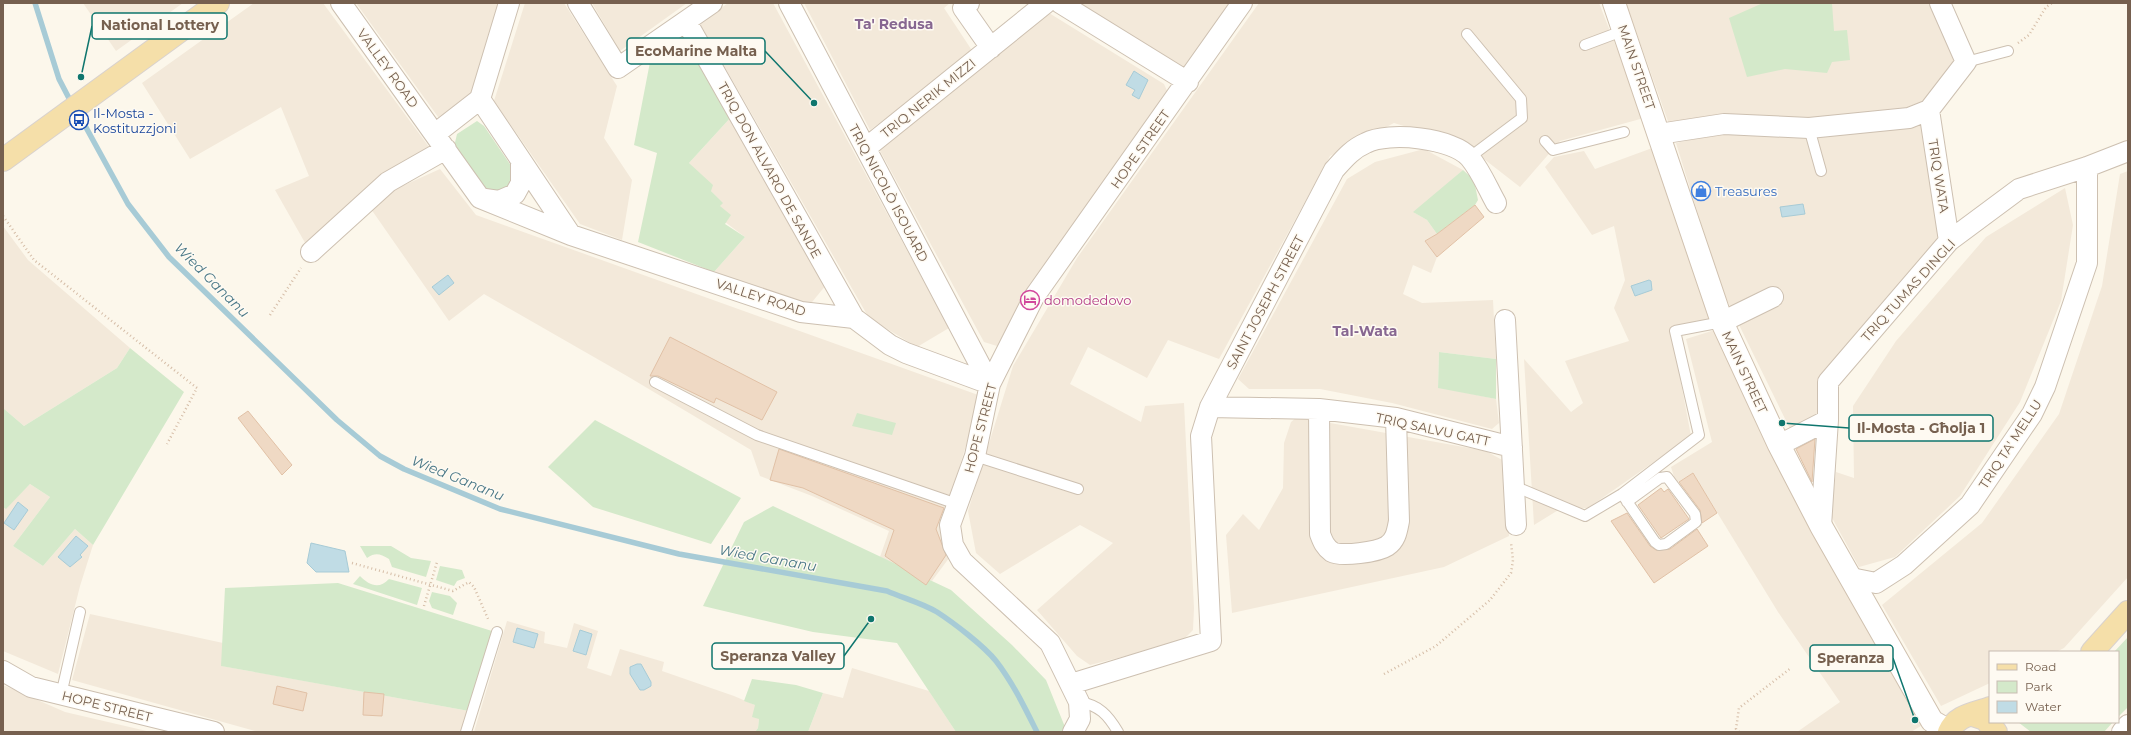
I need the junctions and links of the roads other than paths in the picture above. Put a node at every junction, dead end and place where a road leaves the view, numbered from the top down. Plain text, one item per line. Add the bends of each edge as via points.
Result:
1 (218, 3) edge
2 (341, 3) edge
3 (510, 3) edge
4 (578, 3) edge
5 (712, 3) edge
6 (789, 3) edge
7 (969, 3) edge
8 (1046, 3) edge
9 (1060, 3) edge
10 (1242, 3) edge
11 (1614, 3) edge
12 (1940, 3) edge
13 (686, 21) junction
14 (1625, 30) junction
15 (1467, 34) dead end
16 (1585, 45) dead end
17 (991, 48) junction
18 (2008, 51) road end
19 (1966, 62) junction
20 (1188, 82) junction
21 (480, 99) junction
22 (1929, 110) junction
23 (1808, 128) junction
24 (1624, 132) dead end
25 (1659, 134) junction
26 (1545, 141) dead end
27 (441, 142) junction
28 (866, 148) junction
29 (2128, 151) edge
30 (1470, 158) junction
31 (3, 160) edge
32 (521, 161) junction
33 (2087, 167) junction
34 (1821, 171) dead end
35 (480, 198) junction
36 (1496, 203) dead end
37 (571, 235) junction
38 (1949, 241) junction
39 (311, 252) road end
40 (1773, 297) dead end
41 (854, 318) junction
42 (1505, 320) dead end
43 (1722, 322) junction
44 (655, 382) dead end
45 (990, 384) junction
46 (1210, 407) junction
47 (1318, 409) junction
48 (1396, 418) junction
49 (1828, 420) junction
50 (1779, 445) junction
51 (1512, 447) junction
52 (975, 456) junction
53 (1514, 486) junction
54 (1078, 489) dead end
55 (1624, 498) junction
56 (957, 504) junction
57 (1516, 526) road end
58 (1821, 526) junction
59 (1851, 578) junction
60 (80, 612) dead end
61 (2128, 612) edge
62 (497, 632) road end
63 (2093, 651) edge
64 (3, 671) edge
65 (1075, 693) junction
66 (60, 695) junction
67 (1989, 721) edge
68 (2128, 725) edge
69 (214, 732) edge
70 (466, 732) edge
71 (1073, 732) edge
72 (1118, 732) edge
73 (1949, 732) edge
74 (2122, 732) edge

1 - 31 main road
2 - 27 street, VALLEY ROAD
3 - 21 street
4 - 13 street via 618,68
5 - 13 street
6 - 28 street, TRIQ NICOLÒ ISOUARD
7 - 17 street via 963,8
8 - 17 street, TRIQ NERIK MIZZI
9 - 20 street
10 - 20 street, HOPE STREET
11 - 14 main road, MAIN STREET
12 - 19 street
13 - 41 street, TRIQ DON ALVARO DE SANDE
14 - 16 lane
14 - 25 main road, MAIN STREET
15 - 30 lane via 1521,99 1522,118
17 - 28 street, TRIQ NERIK MIZZI
18 - 19 lane
19 - 22 street
20 - 45 street, HOPE STREET via 1034,297
21 - 27 street
21 - 32 street
22 - 23 street via 1909,118
22 - 38 street, TRIQ WATA
23 - 25 street via 1724,124
23 - 34 lane
24 - 26 lane via 1553,150
25 - 43 main road, MAIN STREET
27 - 35 street, VALLEY ROAD
27 - 39 street via 388,182
28 - 45 street, TRIQ NICOLÒ ISOUARD
29 - 33 street, TRIQ TUMAS DINGLI
30 - 36 street, SAINT JOSEPH STREET
30 - 46 street, SAINT JOSEPH STREET via 1448,144 1422,138 1395,137 1367,142 1349,153 1334,170
32 - 35 street via 521,183 515,194 499,201
32 - 37 street
33 - 38 street, TRIQ TUMAS DINGLI via 2019,189
33 - 59 street, TRIQ TA' MELLU via 2087,262 2045,388 2032,414 1970,505 1904,565 1876,583
35 - 37 street, VALLEY ROAD
37 - 41 street, VALLEY ROAD via 801,312
38 - 49 street, TRIQ TUMAS DINGLI via 1828,382
40 - 43 street
41 - 45 street via 906,354
42 - 51 street
43 - 50 main road, MAIN STREET
43 - 55 lane via 1674,331 1699,435
44 - 56 lane via 757,435
45 - 52 street, HOPE STREET
46 - 47 street, TRIQ SALVU GATT
46 - 65 street, SAINT JOSEPH STREET via 1201,436 1211,641
47 - 48 street, TRIQ SALVU GATT
47 - 48 street via 1320,534 1324,545 1333,553 1376,550 1388,546 1396,535 1399,521
48 - 51 street, TRIQ SALVU GATT
49 - 50 street
49 - 58 street, TRIQ TUMAS DINGLI
50 - 58 main road, MAIN STREET
51 - 53 street
52 - 54 lane
52 - 56 street, HOPE STREET
53 - 55 lane via 1585,516
53 - 57 street
55 - 55 lane via 1659,545 1666,544 1696,522 1695,514 1667,477 1660,478
56 - 65 street, HOPE STREET via 950,525 952,544 962,561 1050,642
58 - 59 main road, MAIN STREET
59 - 73 main road, MAIN STREET via 1932,721
60 - 66 lane
61 - 63 main road
62 - 70 lane
64 - 66 street, HOPE STREET via 31,687
65 - 71 street, HOPE STREET via 1080,718
65 - 72 lane via 1101,709 1111,719
66 - 69 street, HOPE STREET
67 - 73 main road via 1961,718
68 - 74 street

